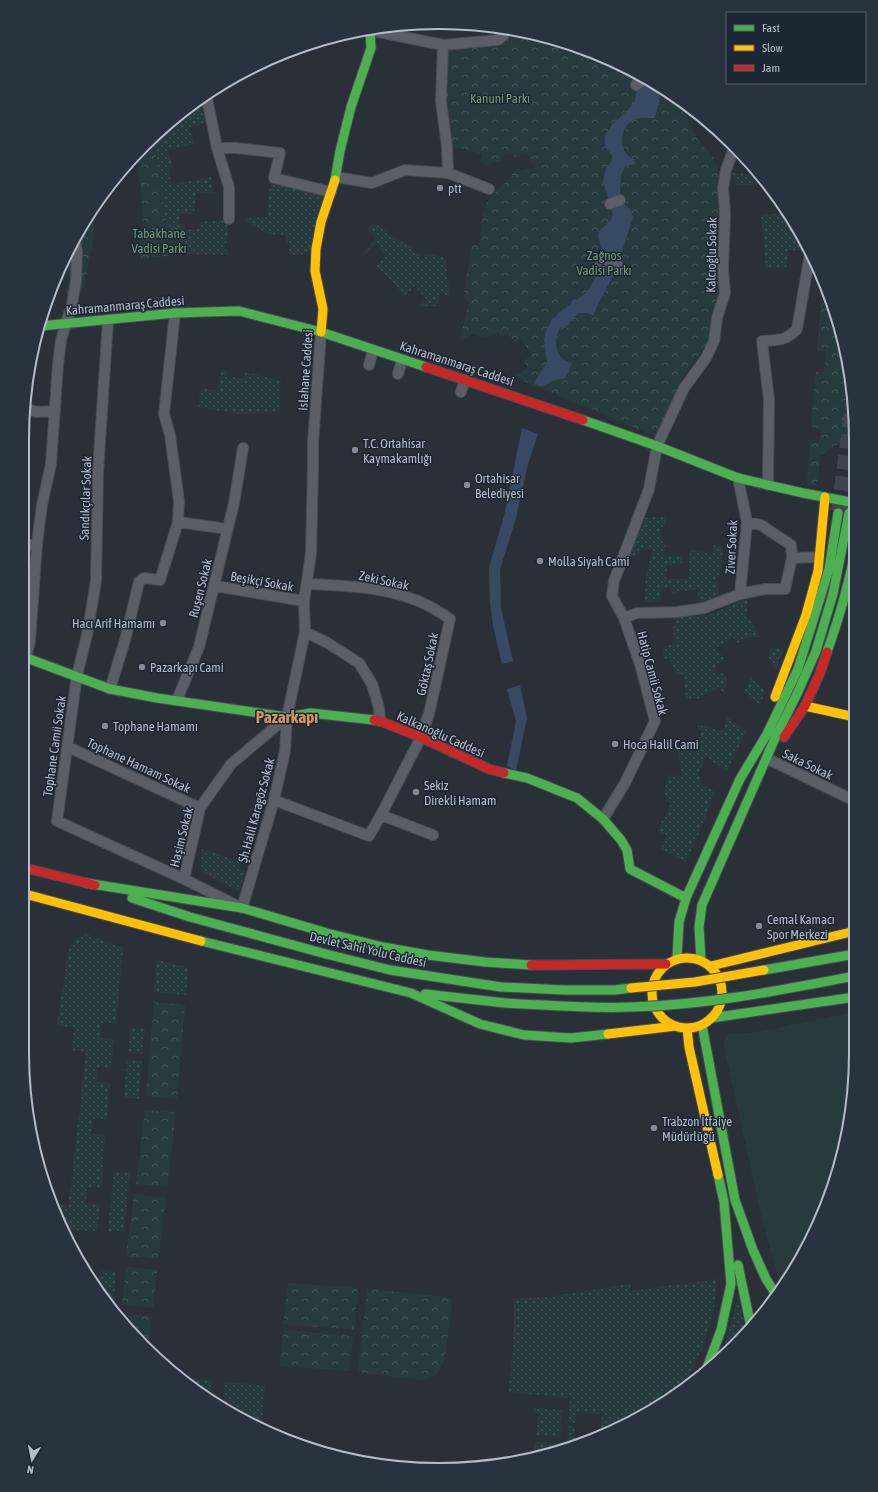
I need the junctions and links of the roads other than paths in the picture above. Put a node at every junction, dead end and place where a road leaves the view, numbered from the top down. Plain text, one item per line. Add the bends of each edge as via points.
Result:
1 (384, 33) edge
2 (369, 35) edge
3 (504, 35) edge
4 (443, 45) junction
5 (641, 82) edge
6 (636, 85) dead end
7 (208, 101) edge
8 (217, 148) junction
9 (732, 153) edge
10 (448, 173) junction
11 (336, 177) junction
12 (489, 189) dead end
13 (331, 192) junction
14 (620, 200) dead end
15 (610, 204) dead end
16 (229, 219) dead end
17 (76, 248) edge
18 (809, 262) edge
19 (618, 266) dead end
20 (599, 267) dead end
21 (175, 313) junction
22 (108, 320) junction
23 (67, 323) junction
24 (45, 325) edge
25 (321, 332) junction
26 (373, 350) junction
27 (402, 360) junction
28 (369, 365) dead end
29 (398, 374) dead end
30 (465, 380) junction
31 (461, 392) dead end
32 (30, 410) edge
33 (54, 412) junction
34 (657, 446) junction
35 (243, 448) dead end
36 (738, 478) junction
37 (768, 485) junction
38 (825, 497) junction
39 (849, 502) edge
40 (838, 513) tunnel mouth
41 (849, 513) tunnel mouth
42 (178, 522) junction
43 (747, 522) junction
44 (228, 529) junction
45 (37, 543) junction
46 (29, 545) edge
47 (819, 557) junction
48 (792, 558) junction
49 (308, 584) junction
50 (214, 586) junction
51 (849, 586) edge
52 (740, 594) junction
53 (612, 596) joint
54 (304, 601) junction
55 (624, 618) junction
56 (450, 619) joint
57 (305, 632) junction
58 (29, 644) edge
59 (29, 658) edge
60 (77, 675) junction
61 (110, 688) junction
62 (177, 700) junction
63 (805, 706) junction
64 (849, 716) edge
65 (287, 717) junction
66 (380, 721) junction
67 (420, 737) junction
68 (68, 747) junction
69 (770, 760) junction
70 (740, 779) junction
71 (754, 787) junction
72 (849, 798) edge
73 (274, 800) junction
74 (200, 808) junction
75 (381, 815) junction
76 (602, 819) junction
77 (433, 835) dead end
78 (29, 869) edge
79 (184, 879) junction
80 (86, 882) junction
81 (29, 895) edge
82 (686, 898) junction
83 (242, 908) junction
84 (849, 933) edge
85 (849, 955) edge
86 (677, 958) junction
87 (701, 960) junction
88 (666, 964) junction
89 (711, 966) junction
90 (849, 977) edge
91 (411, 993) junction
92 (849, 998) edge
93 (711, 1018) junction
94 (702, 1025) junction
95 (676, 1026) junction
96 (687, 1028) junction
97 (735, 1200) junction
98 (724, 1202) junction
99 (751, 1280) dead end
100 (773, 1290) edge
101 (750, 1320) edge
102 (710, 1360) edge

1 - 4 street
2 - 11 main road, Islahane Caddesi via 371,48 351,107
3 - 4 street via 498,40
4 - 10 street via 441,101
5 - 6 street
7 - 8 street
8 - 13 street via 280,153 274,178
8 - 16 street via 229,187
9 - 34 street, Kalcıoğlu Sokak via 726,170 724,188 725,293 717,318 714,341 706,358 684,388
10 - 11 street via 405,170 372,183
10 - 12 street
11 - 13 main road, Islahane Caddesi
13 - 25 main road, Islahane Caddesi via 321,222 316,249 316,271 323,309
14 - 15 street
17 - 23 street via 76,281
18 - 37 street via 797,329 782,340 762,340 769,400
19 - 20 street
21 - 22 main road, Kahramanmaraş Caddesi
21 - 25 main road, Kahramanmaraş Caddesi via 239,311
21 - 42 street via 164,414 170,435 179,501
22 - 23 main road, Kahramanmaraş Caddesi
22 - 60 street, Sandıkçılar Sokak via 98,472 96,581 88,635
23 - 24 main road, Kahramanmaraş Caddesi
23 - 33 street via 61,340
25 - 26 main road, Kahramanmaraş Caddesi
25 - 49 street, Islahane Caddesi via 313,443
26 - 27 main road, Kahramanmaraş Caddesi
26 - 28 street
27 - 29 street
27 - 30 main road, Kahramanmaraş Caddesi
30 - 31 street
30 - 34 main road, Kahramanmaraş Caddesi
32 - 33 street
33 - 45 street via 51,464
34 - 36 main road, Kahramanmaraş Caddesi
34 - 53 street, Kalcıoğlu Sokak via 649,489 614,581
35 - 44 street, Ruşen Sokak
36 - 37 main road, Kahramanmaraş Caddesi
36 - 43 street, Ziver Sokak
37 - 38 main road, Kahramanmaraş Caddesi
38 - 39 main road, Kahramanmaraş Caddesi
38 - 47 main road
40 - 70 main road via 829,569 798,669 767,734
41 - 71 main road via 826,621 811,664
42 - 44 street
42 - 61 street via 160,580 144,578 138,582 125,640
43 - 48 street via 762,525 791,545
43 - 52 street, Ziver Sokak
44 - 50 street, Ruşen Sokak
45 - 46 street
45 - 58 street
47 - 48 street
47 - 70 main road via 818,571 806,615 787,668
48 - 52 street via 786,589 765,589
49 - 54 street, Islahane Caddesi
49 - 56 street, Zeki Sokak via 354,586 389,593 429,606
50 - 54 street, Beşikçi Sokak
50 - 62 street, Ruşen Sokak via 199,647
51 - 63 main road via 823,666
52 - 55 street via 704,608 637,613
53 - 55 street, Hatip Camii Sokak
54 - 57 street, Islahane Caddesi
55 - 76 street, Hatip Camii Sokak via 640,664 655,721 625,783
56 - 67 street, Göktaş Sokak via 429,714
57 - 65 street, Islahane Caddesi
57 - 66 street via 359,663 372,684
59 - 60 main road, Kalkanoğlu Caddesi
60 - 61 main road, Kalkanoğlu Caddesi
60 - 68 street, Tophane Camii Sokak
61 - 62 main road, Kalkanoğlu Caddesi
62 - 65 main road, Kalkanoğlu Caddesi
63 - 64 main road
63 - 69 main road
65 - 66 main road, Kalkanoğlu Caddesi via 311,713
65 - 73 street, Şh.Halil Karagöz Sokak via 285,751
65 - 74 street, Haşim Sokak via 231,764
66 - 67 main road, Kalkanoğlu Caddesi
67 - 75 street, Göktaş Sokak
67 - 76 main road, Kalkanoğlu Caddesi via 489,769 527,778 577,798
68 - 74 street, Tophane Hamam Sokak
68 - 79 street, Tophane Camii Sokak via 57,821
69 - 71 main road
69 - 72 street, Saka Sokak
70 - 82 main road
71 - 87 main road via 702,905
73 - 75 street, Göktaş Sokak via 369,836
73 - 83 street, Şh.Halil Karagöz Sokak
74 - 79 street, Haşim Sokak
75 - 77 street
76 - 82 main road, Kalkanoğlu Caddesi via 627,850 630,869
78 - 80 main road, Devlet Sahil Yolu Caddesi
79 - 83 street
80 - 83 main road, Devlet Sahil Yolu Caddesi
80 - 85 main road, Devlet Sahil Yolu Caddesi, bridge via 190,917 326,954 390,970 501,987 615,990 695,982
81 - 91 main road via 239,951
82 - 86 main road via 679,922
83 - 88 main road, Devlet Sahil Yolu Caddesi via 383,947 428,955 540,965
84 - 89 main road
86 - 87 main road
86 - 88 main road
87 - 89 main road
88 - 95 main road via 658,971 651,992 658,1013
89 - 93 main road via 722,987 722,998
90 - 91 main road, bridge via 698,1003 602,1008 505,1003
91 - 95 main road via 480,1024 524,1035 571,1038
92 - 93 main road
93 - 94 main road
94 - 96 main road
94 - 97 main road
95 - 96 main road
96 - 98 main road
97 - 99 main road
97 - 100 main road via 753,1250
98 - 101 main road
98 - 102 main road via 731,1284 722,1330

